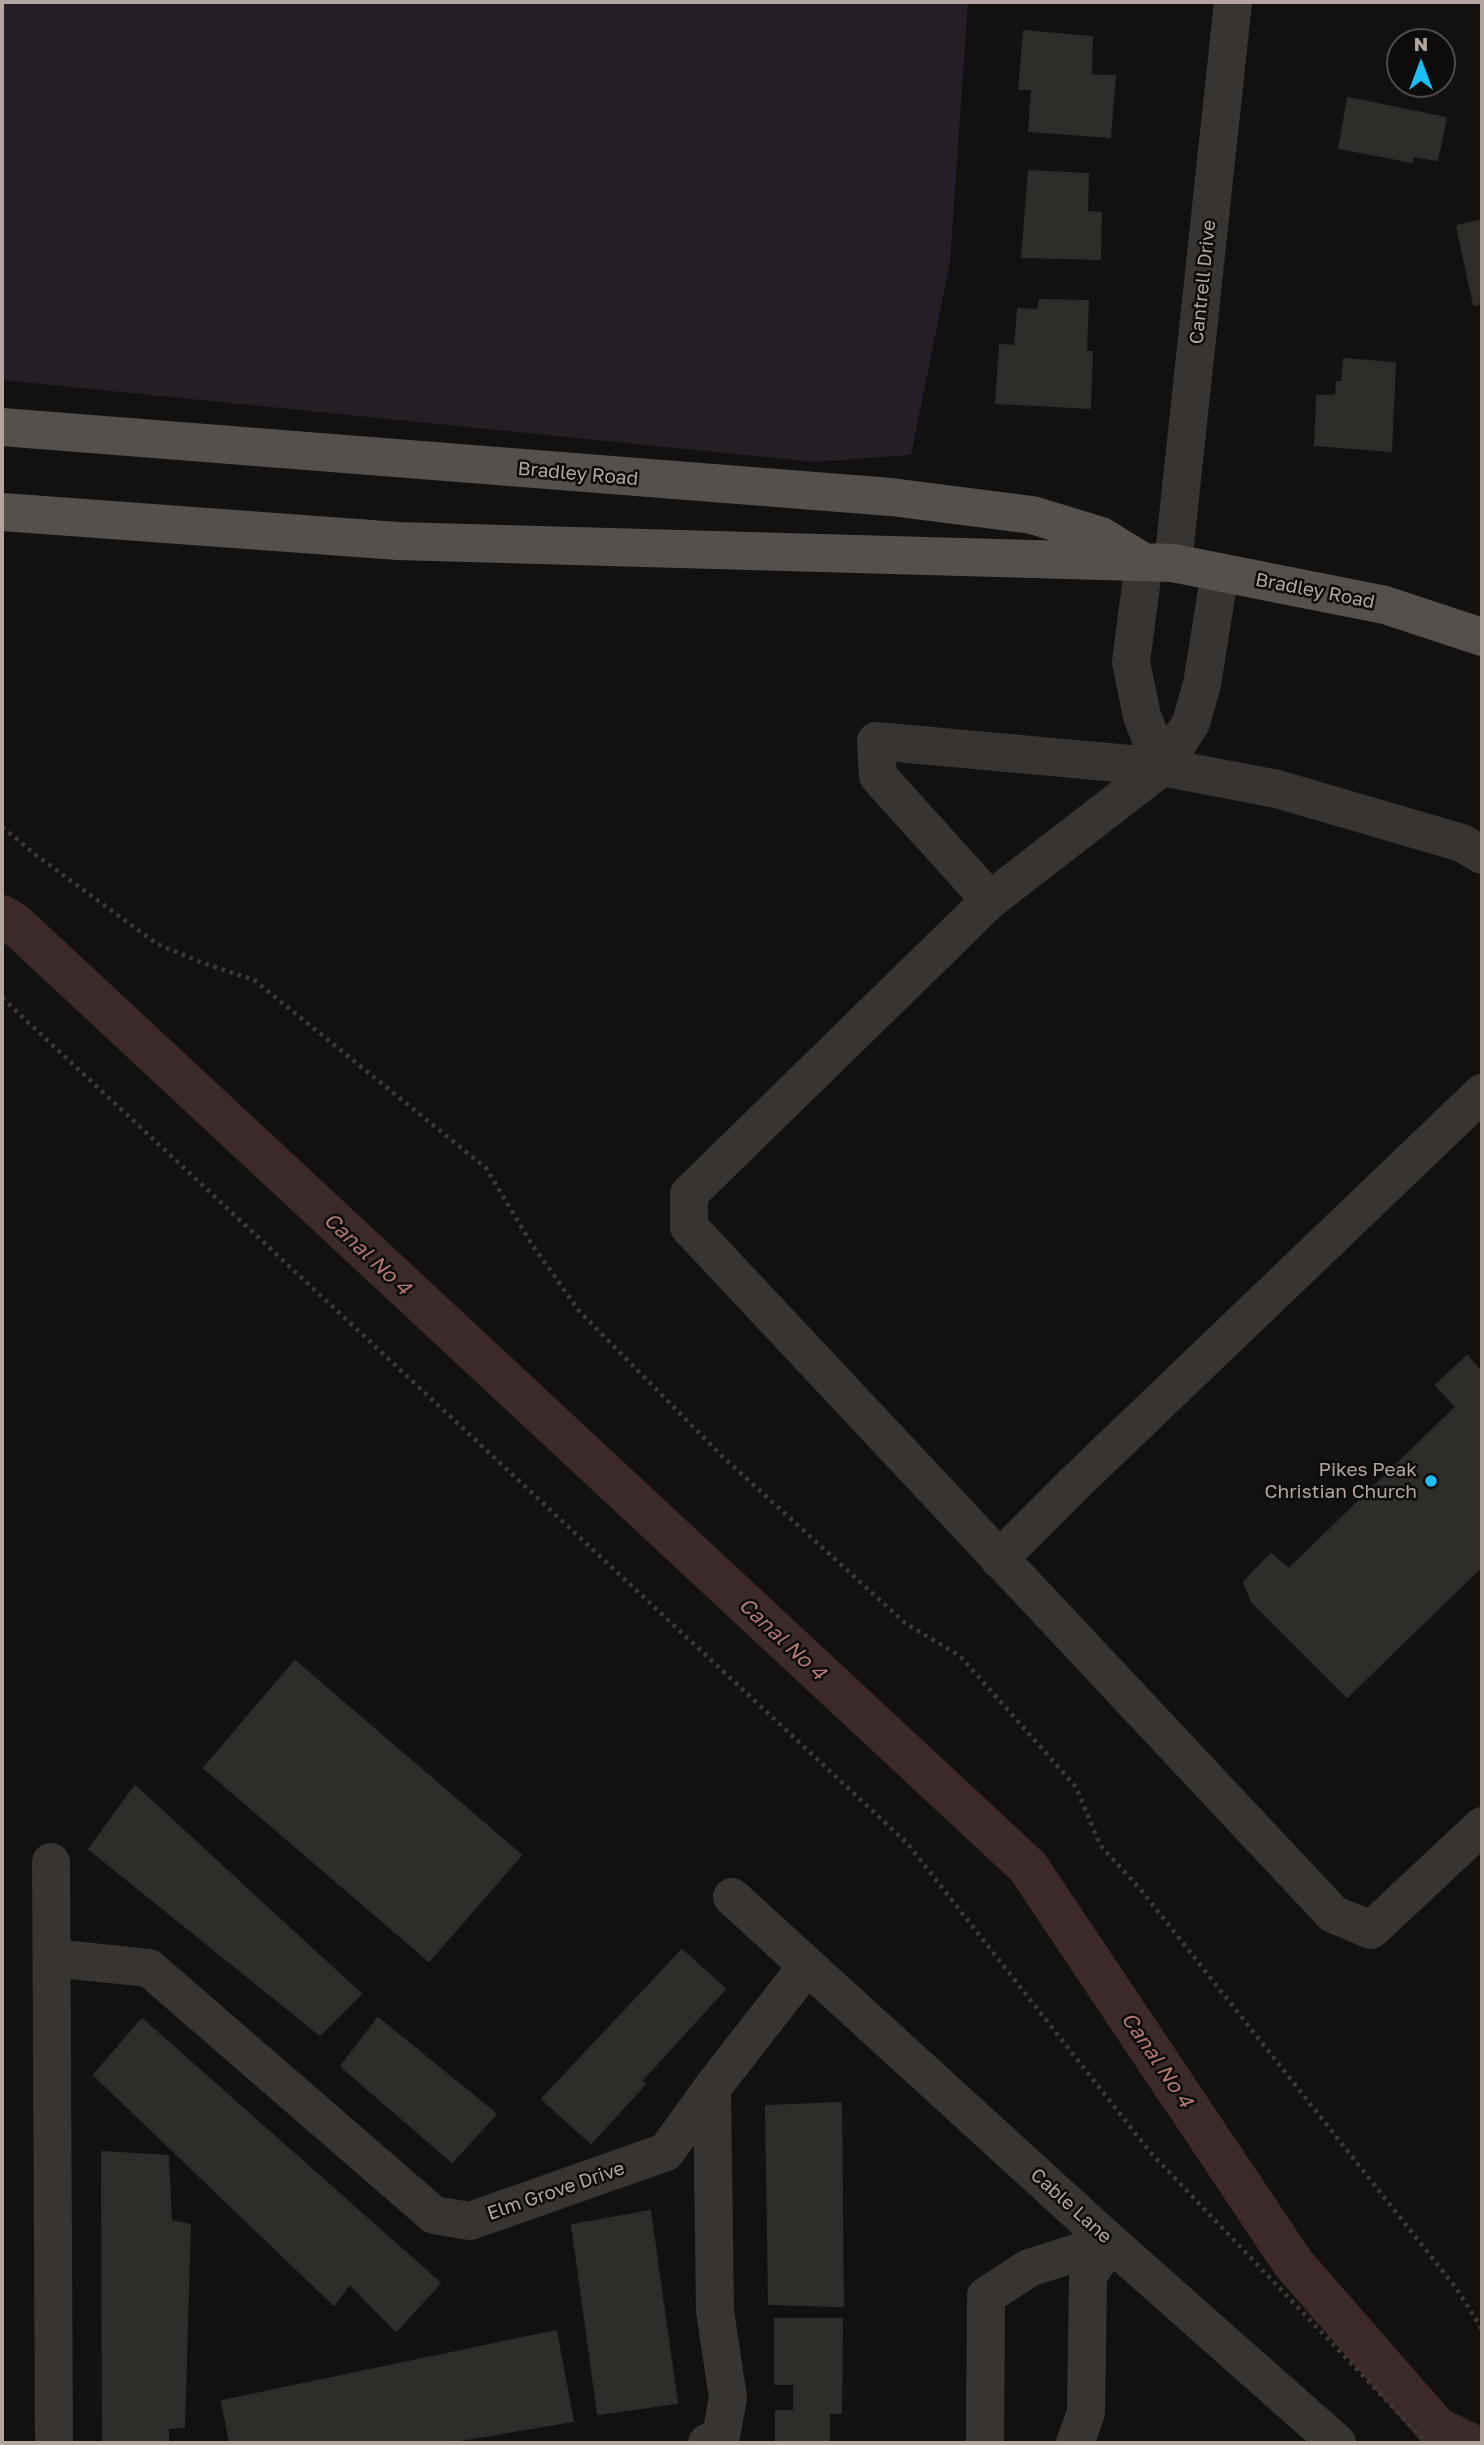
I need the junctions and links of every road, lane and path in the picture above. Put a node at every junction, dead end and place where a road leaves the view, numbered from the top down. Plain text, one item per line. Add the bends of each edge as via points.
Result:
1 (1233, 2) edge
2 (2, 427) edge
3 (2, 512) edge
4 (1158, 563) junction
5 (1220, 572) junction
6 (1482, 637) edge
7 (1162, 767) junction
8 (2, 827) edge
9 (1482, 855) edge
10 (990, 900) junction
11 (2, 998) edge
12 (1482, 1093) edge
13 (999, 1559) junction
14 (1482, 1826) edge
15 (51, 1862) dead end
16 (732, 1897) dead end
17 (52, 1958) junction
18 (807, 1966) junction
19 (712, 2088) junction
20 (1110, 2242) junction
21 (1482, 2329) edge
22 (1333, 2442) edge
23 (54, 2443) edge
24 (707, 2443) edge
25 (985, 2443) edge
26 (1075, 2443) edge
27 (1427, 2443) edge

1 - 4 street, Cantrell Drive
2 - 4 main road, Bradley Road via 891,497 1032,515 1101,536
3 - 4 main road, Bradley Road via 398,541
4 - 5 main road, Bradley Road
4 - 7 street, Cantrell Drive via 1131,662 1142,716
5 - 6 main road, Bradley Road via 1385,604
5 - 7 street via 1191,723
7 - 9 street via 1277,789 1462,843
7 - 10 street
7 - 10 street via 876,741 878,776
8 - 21 path via 157,944 254,980 486,1168 579,1311 723,1457 905,1623 960,1656 1076,1787 1100,1845 1141,1890 1456,2288
10 - 13 street via 689,1194 688,1227
11 - 27 path via 907,1843 1150,2152
12 - 13 street
13 - 14 street via 1333,1914 1371,1930
15 - 17 street
16 - 18 street, Cable Lane
17 - 19 street, Elm Grove Drive via 149,1968 434,2215 470,2221 666,2152
17 - 23 street
18 - 19 street
18 - 20 street, Cable Lane
19 - 24 street via 715,2311 728,2398 721,2436
20 - 22 street, Cable Lane
20 - 25 street via 1029,2268 986,2296
20 - 26 street via 1088,2276 1086,2413

